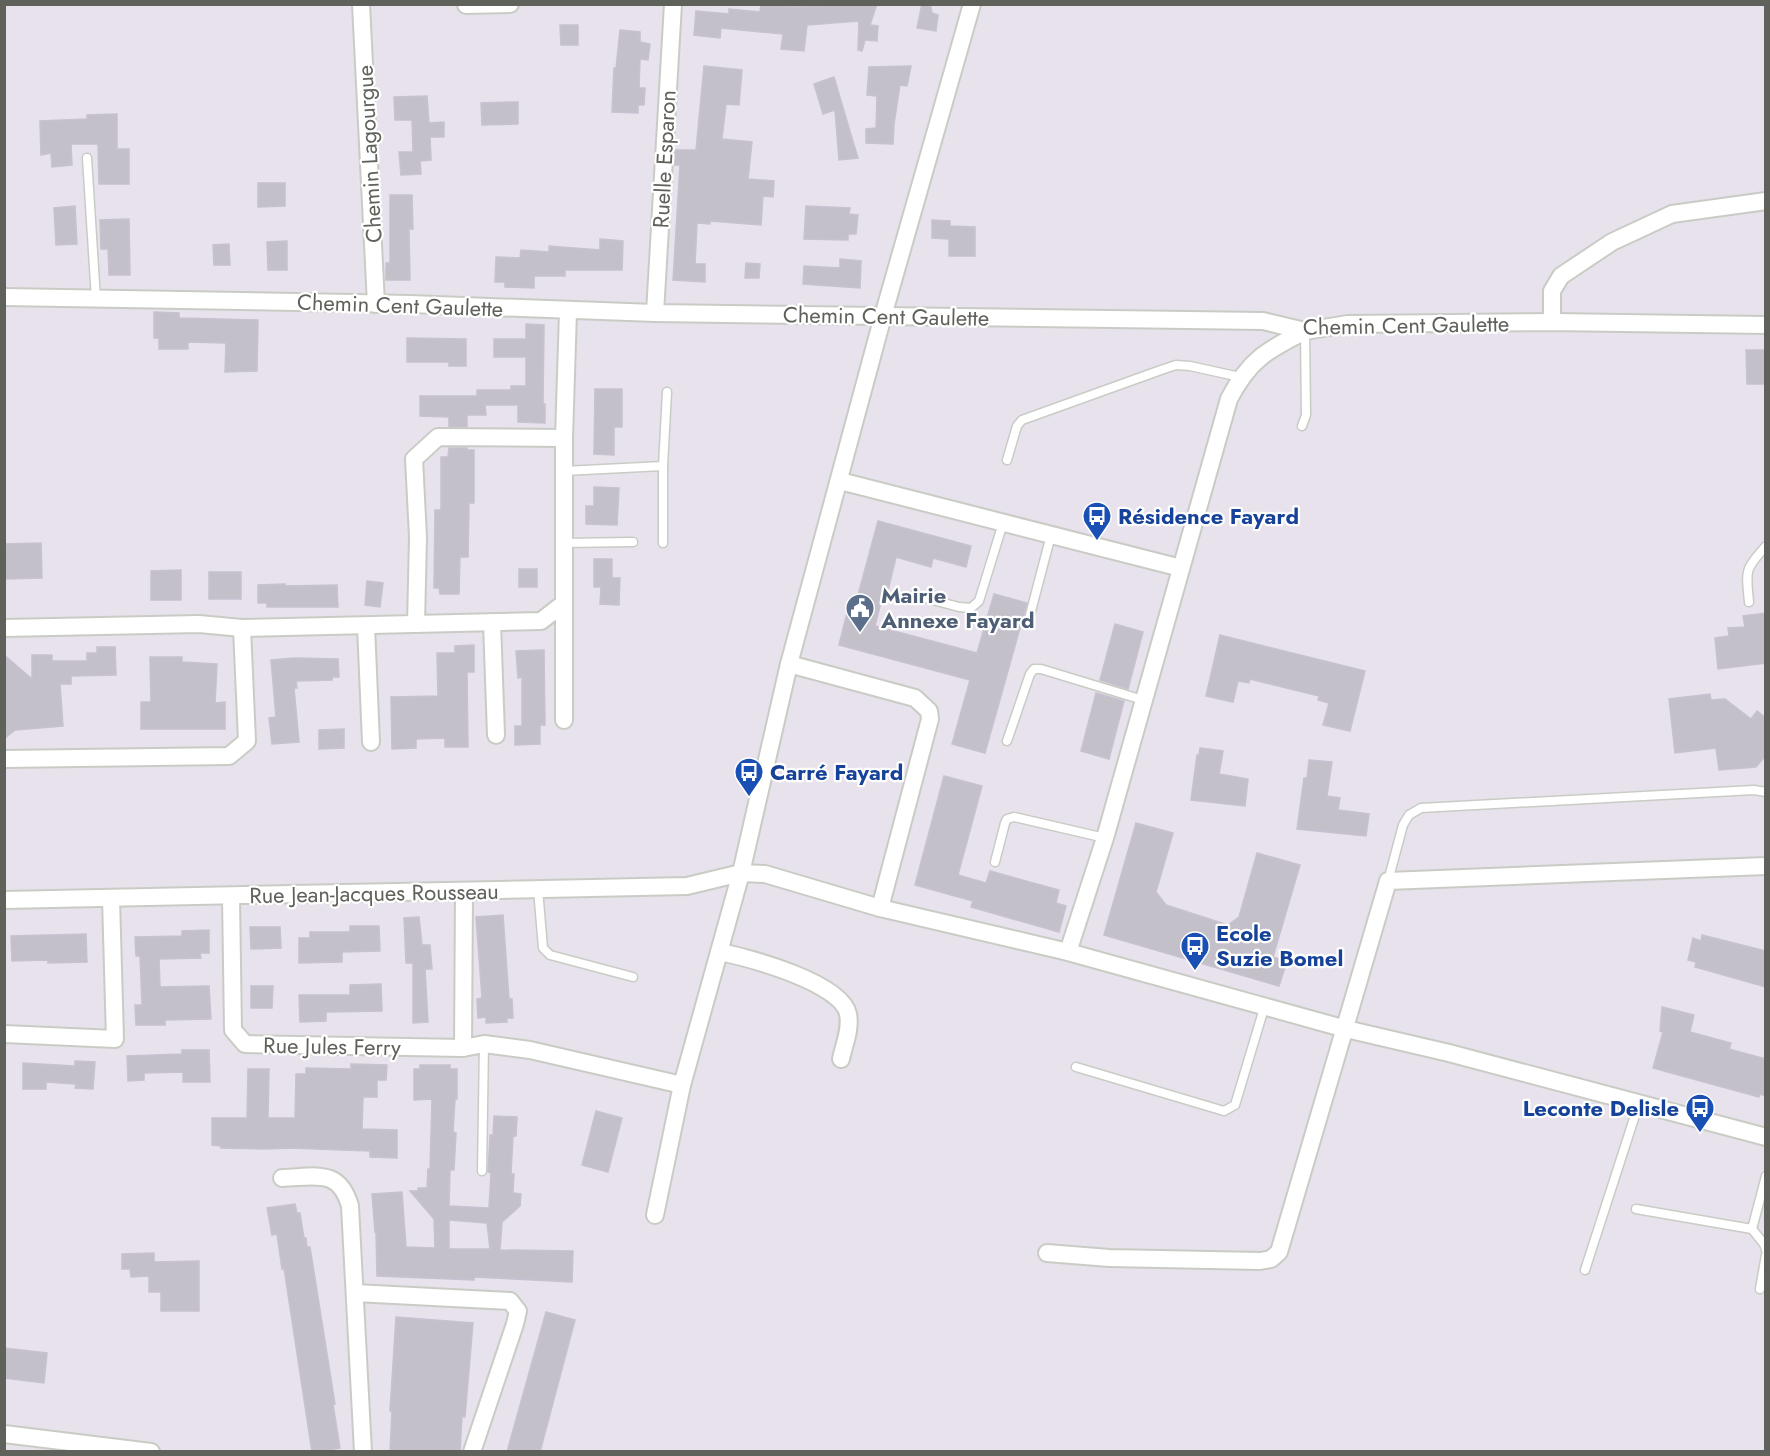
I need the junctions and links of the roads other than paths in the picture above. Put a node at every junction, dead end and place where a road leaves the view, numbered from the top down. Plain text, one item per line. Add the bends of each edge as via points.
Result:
1 (361, 4) edge
2 (510, 4) edge
3 (674, 4) edge
4 (972, 4) edge
5 (466, 5) edge
6 (87, 158) dead end
7 (1766, 201) edge
8 (4, 297) edge
9 (96, 299) junction
10 (376, 304) junction
11 (568, 310) junction
12 (655, 313) junction
13 (883, 316) junction
14 (1551, 322) junction
15 (1766, 325) edge
16 (1305, 331) junction
17 (1240, 377) junction
18 (667, 392) dead end
19 (1302, 426) dead end
20 (564, 438) junction
21 (1007, 460) dead end
22 (663, 466) junction
23 (564, 471) junction
24 (840, 481) junction
25 (1003, 523) junction
26 (1051, 535) junction
27 (633, 542) dead end
28 (564, 543) junction
29 (663, 543) dead end
30 (1766, 546) edge
31 (1180, 568) junction
32 (914, 595) dead end
33 (1749, 602) dead end
34 (563, 604) junction
35 (1030, 615) dead end
36 (492, 622) junction
37 (416, 624) junction
38 (366, 626) junction
39 (4, 628) edge
40 (242, 628) junction
41 (789, 664) junction
42 (1143, 700) junction
43 (564, 720) dead end
44 (496, 735) dead end
45 (1007, 741) dead end
46 (371, 742) dead end
47 (4, 759) edge
48 (1766, 792) edge
49 (1105, 838) junction
50 (995, 862) dead end
51 (1766, 866) edge
52 (741, 873) junction
53 (1388, 881) junction
54 (538, 889) junction
55 (464, 891) junction
56 (231, 897) junction
57 (111, 899) junction
58 (4, 900) edge
59 (880, 908) junction
60 (719, 952) junction
61 (1068, 952) junction
62 (633, 977) dead end
63 (1265, 1005) junction
64 (1346, 1029) junction
65 (4, 1034) edge
66 (484, 1044) junction
67 (463, 1048) junction
68 (841, 1059) dead end
69 (1076, 1067) dead end
70 (682, 1085) junction
71 (1639, 1103) junction
72 (1766, 1137) edge
73 (482, 1171) dead end
74 (1766, 1176) edge
75 (282, 1178) dead end
76 (1636, 1209) dead end
77 (655, 1215) dead end
78 (1752, 1229) junction
79 (1766, 1250) edge
80 (1047, 1253) dead end
81 (1766, 1255) edge
82 (1585, 1270) dead end
83 (1760, 1289) dead end
84 (355, 1293) junction
85 (4, 1434) edge
86 (72, 1446) edge
87 (151, 1452) edge
88 (363, 1452) edge
89 (472, 1452) edge

1 - 10 street, Chemin Lagourgue
2 - 5 street
3 - 12 street, Ruelle Esparon
4 - 13 street
6 - 9 lane
7 - 14 street via 1672,214 1612,242 1561,276 1552,291
8 - 9 street, Chemin Cent Gaulette
9 - 10 street, Chemin Cent Gaulette
10 - 11 street, Chemin Cent Gaulette
11 - 12 street, Chemin Cent Gaulette
11 - 20 street
12 - 13 street, Chemin Cent Gaulette
13 - 16 street, Chemin Cent Gaulette via 1263,321
13 - 24 street
14 - 15 street, Chemin Cent Gaulette
14 - 16 street, Chemin Cent Gaulette via 1348,324
16 - 17 street via 1268,349
16 - 19 lane via 1306,415
17 - 21 lane via 1176,365 1022,420
17 - 31 street via 1229,399
18 - 22 lane
20 - 23 street
20 - 37 street via 438,437 414,459 418,537
22 - 23 lane
22 - 29 lane
23 - 28 street
24 - 25 street
24 - 41 street
25 - 26 street
25 - 32 lane via 979,601 971,608
26 - 31 street
26 - 35 lane
27 - 28 lane
28 - 34 street
30 - 33 lane via 1749,564
31 - 42 street
34 - 36 street via 541,621
34 - 43 street
36 - 37 street
36 - 44 street
37 - 38 street
38 - 40 street
38 - 46 street
39 - 40 street via 199,624
40 - 47 street via 247,741 229,756
41 - 52 street
41 - 59 street via 915,698 929,711 930,720
42 - 45 lane via 1034,669
42 - 49 street
48 - 53 lane via 1421,808 1409,815 1403,825
49 - 50 lane via 1014,817 1005,823
49 - 61 street
51 - 53 street
52 - 54 street, Rue Jean-Jacques Rousseau via 687,886
52 - 59 street, Rue Jean-Jacques Rousseau via 765,874
52 - 60 street
53 - 64 street
54 - 55 street, Rue Jean-Jacques Rousseau
54 - 62 lane via 543,948 550,955
55 - 56 street, Rue Jean-Jacques Rousseau
55 - 67 street
56 - 57 street, Rue Jean-Jacques Rousseau
56 - 67 street, Rue Jules Ferry via 233,1030 245,1044
57 - 58 street, Rue Jean-Jacques Rousseau
57 - 65 street via 115,1039
59 - 61 street, Rue Jean-Jacques Rousseau
60 - 68 street via 769,964 839,998 848,1012
60 - 70 street
61 - 63 street, Rue Jean-Jacques Rousseau
63 - 64 street, Rue Jean-Jacques Rousseau
63 - 69 lane via 1235,1105 1224,1111
64 - 71 street, Rue Jean-Jacques Rousseau
64 - 80 street via 1279,1252 1271,1259 1109,1258
66 - 67 street, Rue Jules Ferry
66 - 70 street, Rue Jules Ferry via 530,1050
66 - 73 lane
70 - 77 street
71 - 72 street, Rue Jean-Jacques Rousseau
71 - 82 lane
74 - 78 lane
75 - 84 street via 324,1176 339,1182 346,1192
76 - 78 lane
78 - 79 lane
81 - 83 lane
84 - 88 street
84 - 89 street via 510,1301 518,1311
85 - 86 street
86 - 87 street

